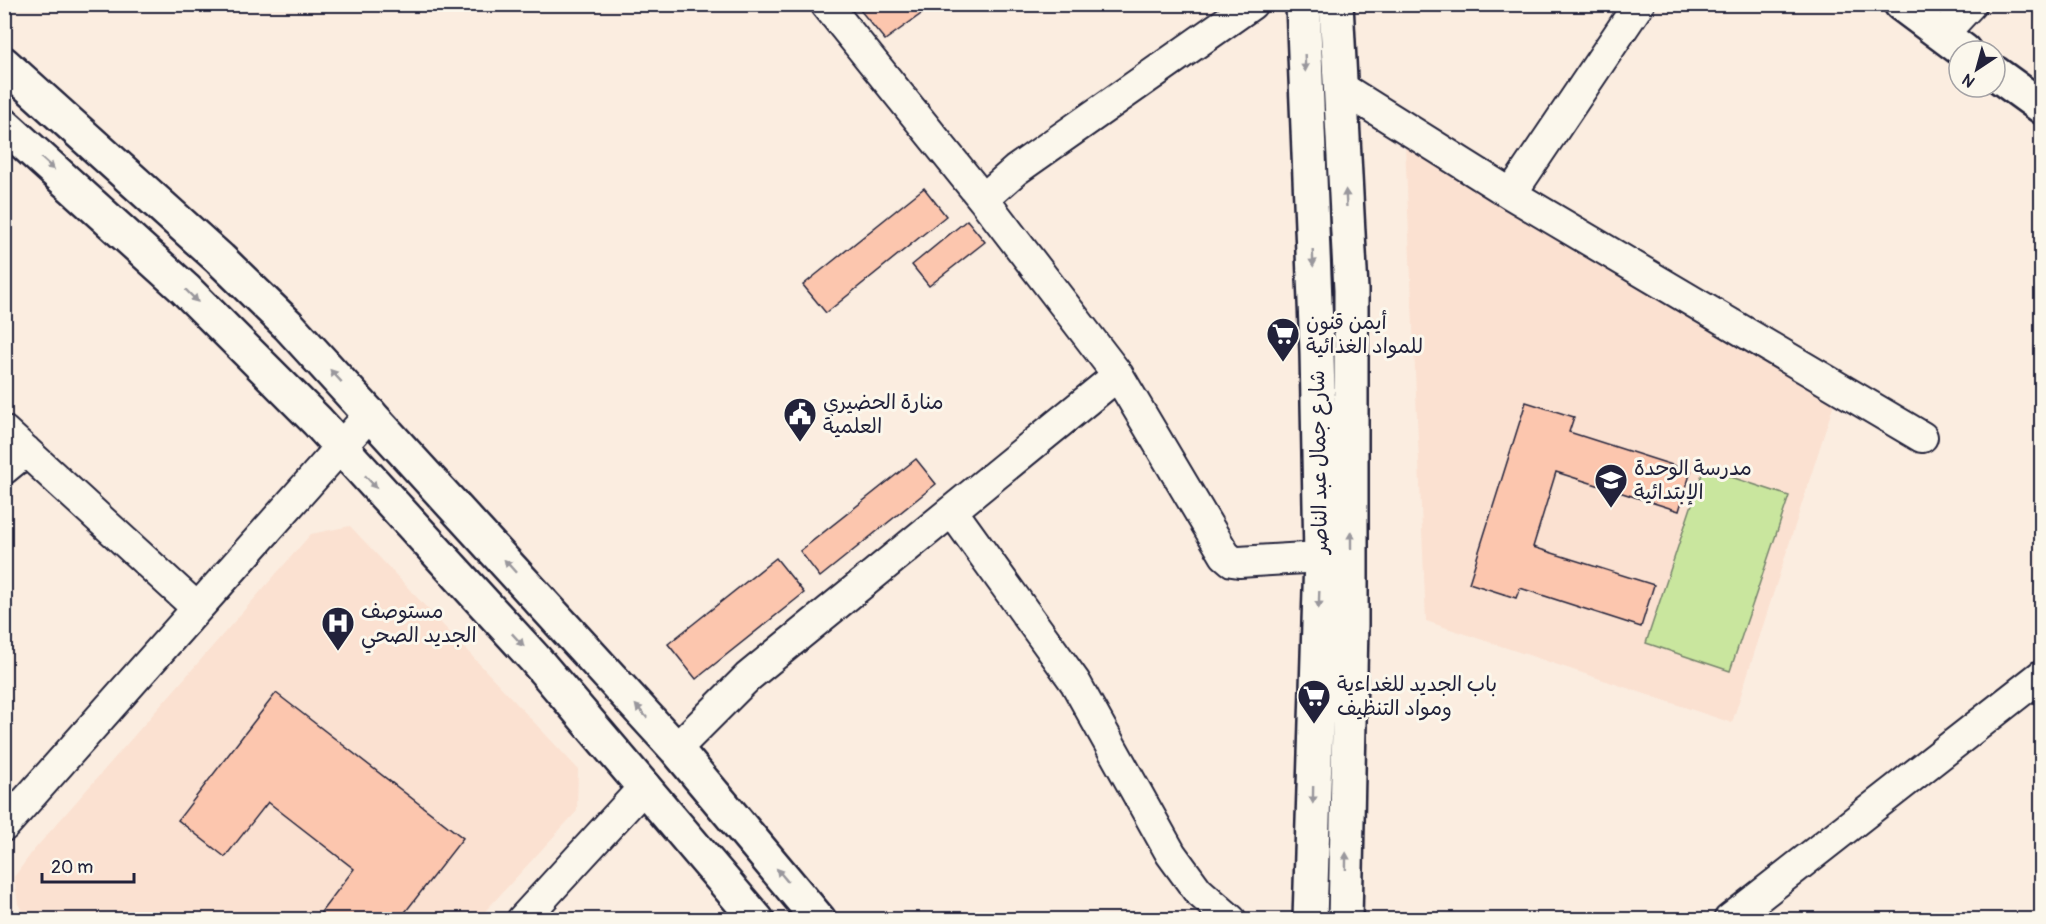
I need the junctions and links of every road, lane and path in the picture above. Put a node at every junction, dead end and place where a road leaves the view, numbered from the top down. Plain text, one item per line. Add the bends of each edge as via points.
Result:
1 (826, 4) edge
2 (1252, 4) edge
3 (1303, 4) edge
4 (1336, 4) edge
5 (1639, 4) edge
6 (1901, 4) edge
7 (1971, 4) edge
8 (1948, 39) edge
9 (1955, 39) edge
10 (4, 64) edge
11 (2007, 82) edge
12 (1342, 88) junction
13 (2042, 107) edge
14 (4, 125) edge
15 (1511, 194) junction
16 (983, 199) junction
17 (1118, 375) junction
18 (370, 413) junction
19 (1922, 437) dead end
20 (339, 447) junction
21 (12, 450) edge
22 (952, 511) junction
23 (1321, 557) junction
24 (197, 608) junction
25 (2042, 675) edge
26 (676, 749) junction
27 (645, 786) junction
28 (4, 826) edge
29 (522, 920) edge
30 (757, 920) edge
31 (819, 920) edge
32 (1231, 920) edge
33 (1310, 920) edge
34 (1345, 920) edge
35 (1729, 920) edge

1 - 16 street
2 - 16 street via 1016,170
3 -> 23 main road, شارع جمال عبد الناصر
4 - 12 main road, شارع جمال عبد الناصر
5 - 15 street
6 - 8 main road
7 - 9 street
18 -> 10 main road via 220,259
11 - 13 main road
12 - 15 street
34 -> 12 main road, شارع جمال عبد الناصر via 1351,624 1351,290
14 -> 20 main road via 185,289
15 - 19 street
16 - 17 street
17 - 22 street
17 - 23 street via 1218,544 1232,561
18 - 20 street
26 -> 18 main road
20 - 24 street
20 -> 27 main road via 534,658
21 - 24 street
22 - 26 street via 748,677
22 - 32 street via 1075,682 1171,854 1198,891
23 -> 33 main road, شارع جمال عبد الناصر
24 - 28 street
25 - 35 street
31 -> 26 main road
27 - 29 street
27 - 30 main road

